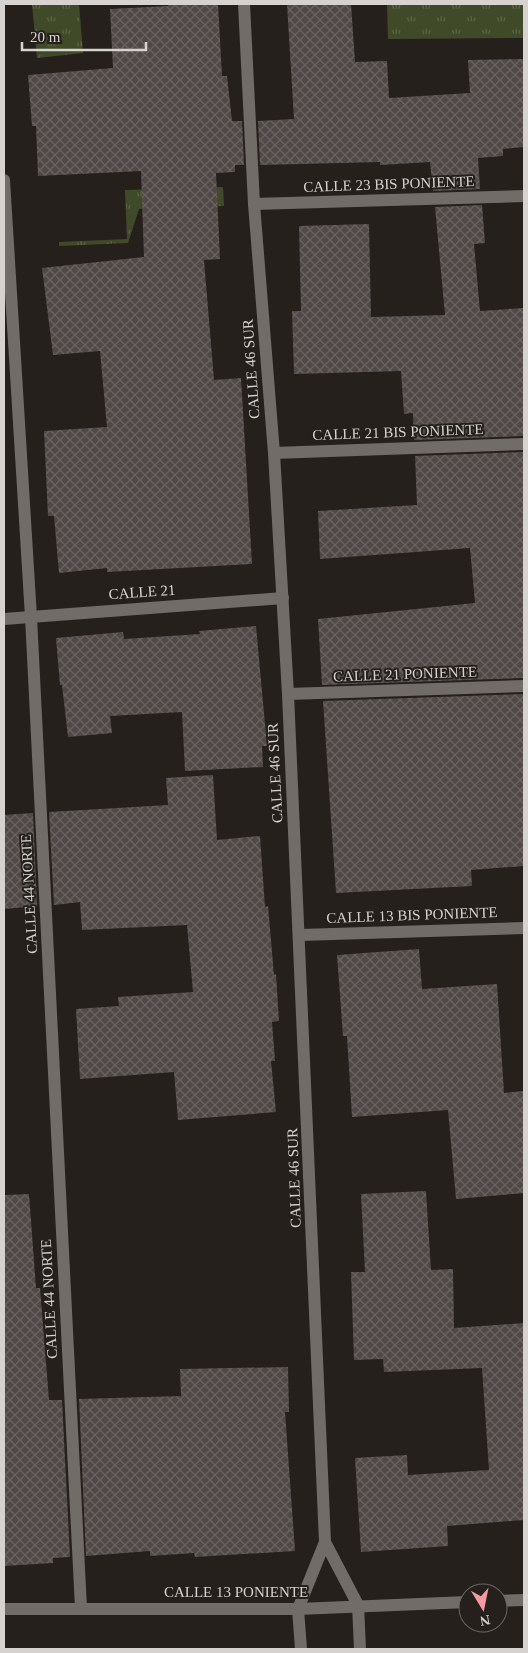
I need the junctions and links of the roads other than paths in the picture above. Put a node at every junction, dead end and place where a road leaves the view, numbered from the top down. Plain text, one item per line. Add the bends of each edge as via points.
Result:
1 (244, 4) edge
2 (4, 180) edge
3 (524, 196) edge
4 (254, 204) junction
5 (524, 444) edge
6 (274, 453) junction
7 (283, 598) junction
8 (31, 617) junction
9 (4, 619) edge
10 (524, 686) edge
11 (288, 694) junction
12 (524, 928) edge
13 (300, 935) junction
14 (326, 1542) junction
15 (524, 1600) edge
16 (508, 1601) edge
17 (458, 1602) edge
18 (358, 1605) junction
19 (4, 1608) edge
20 (81, 1608) junction
21 (298, 1609) junction
22 (301, 1649) edge
23 (360, 1649) edge

1 - 4 street, CALLE 46 SUR
2 - 8 street, CALLE 44 NORTE
3 - 4 street, CALLE 23 BIS PONIENTE
4 - 6 street, CALLE 46 SUR
5 - 6 street, CALLE 21 BIS PONIENTE
6 - 7 street, CALLE 46 SUR
7 - 8 street, CALLE 21
7 - 11 street, CALLE 46 SUR
8 - 9 street, CALLE 21
8 - 20 street, CALLE 44 NORTE
10 - 11 street, CALLE 21 PONIENTE
11 - 13 street, CALLE 46 SUR
12 - 13 street, CALLE 13 BIS PONIENTE
13 - 14 street, CALLE 46 SUR
14 - 18 street, CALLE 46 SUR
14 - 21 street, CALLE 46 SUR
15 - 16 street
17 - 18 street, CALLE 13 PONIENTE
18 - 21 street, CALLE 13 PONIENTE
18 - 23 street
19 - 20 street, CALLE 13 PONIENTE
20 - 21 street, CALLE 13 PONIENTE
21 - 22 street

